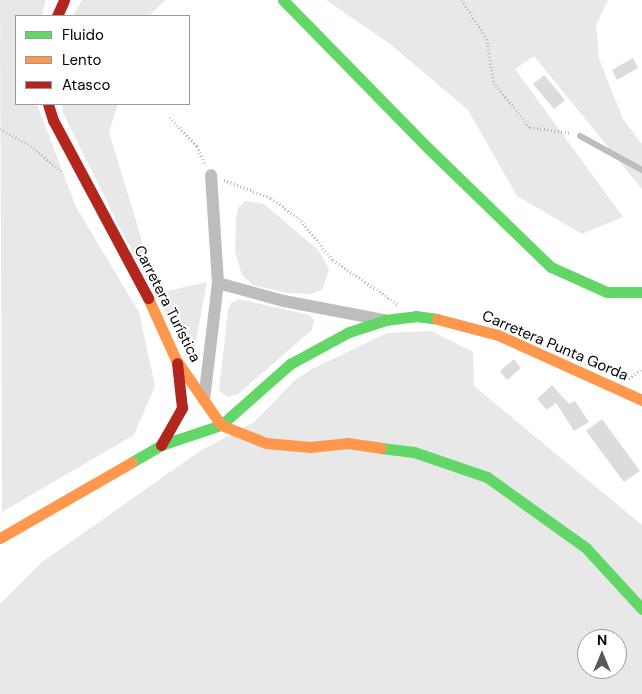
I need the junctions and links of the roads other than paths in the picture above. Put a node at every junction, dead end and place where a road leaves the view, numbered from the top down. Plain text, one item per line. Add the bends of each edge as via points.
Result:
1 (64, 0) edge
2 (283, 0) edge
3 (57, 15) edge
4 (48, 105) edge
5 (580, 136) road end
6 (642, 170) edge
7 (211, 175) road end
8 (218, 283) junction
9 (642, 292) edge
10 (385, 320) junction
11 (176, 360) junction
12 (204, 400) junction
13 (642, 400) edge
14 (221, 425) junction
15 (161, 445) junction
16 (0, 538) edge
17 (642, 609) edge

1 - 3 main road
2 - 9 main road via 428,148 551,267 607,292
4 - 11 main road, Carretera Turística via 53,120 157,315
5 - 6 lane
7 - 8 street
8 - 10 street via 284,301
8 - 12 street
10 - 13 main road, Carretera Punta Gorda via 416,316 459,323 498,335
10 - 14 main road, Carretera Punta Gorda via 348,332 290,364
11 - 12 main road, Carretera Turística
11 - 15 main road via 182,408
12 - 14 main road, Carretera Turística
14 - 15 main road
14 - 17 main road via 266,442 310,447 347,443 414,452 487,476 586,548
15 - 16 main road

